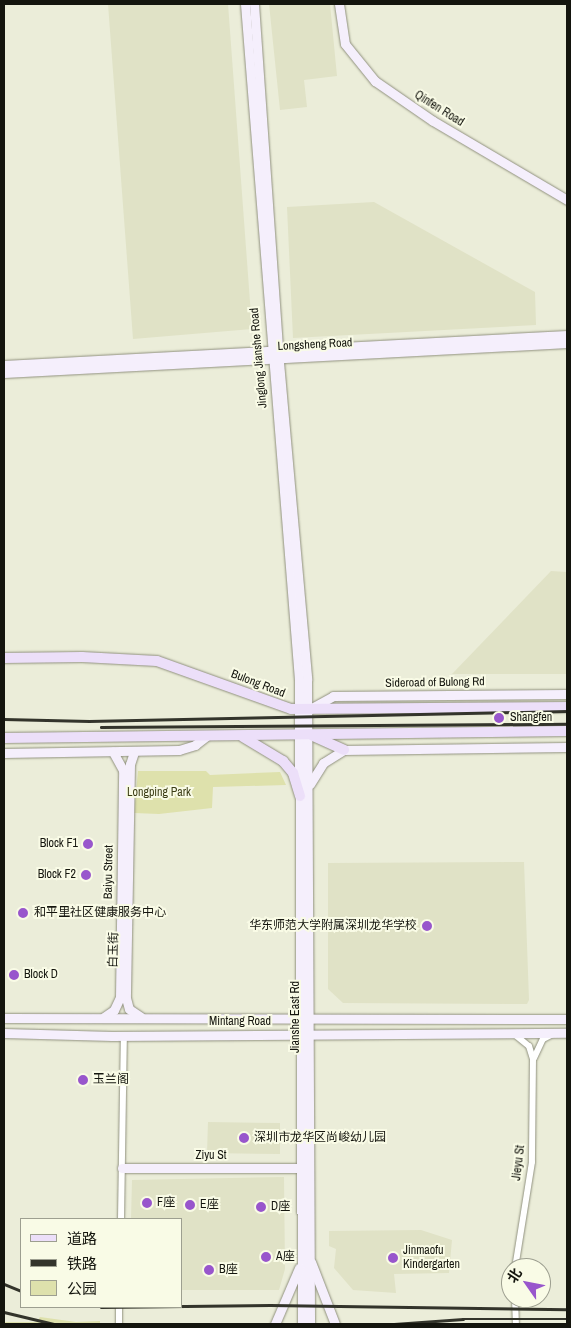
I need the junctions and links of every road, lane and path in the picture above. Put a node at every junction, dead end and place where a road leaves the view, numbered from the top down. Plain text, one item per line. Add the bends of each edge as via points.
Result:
1 (245, 4) edge
2 (254, 4) edge
3 (340, 4) edge
4 (567, 200) edge
5 (567, 335) edge
6 (567, 343) edge
7 (275, 356) junction
8 (4, 365) edge
9 (4, 373) edge
10 (4, 658) edge
11 (567, 694) edge
12 (567, 707) edge
13 (303, 710) junction
14 (567, 731) edge
15 (304, 734) junction
16 (208, 735) junction
17 (238, 735) junction
18 (4, 738) edge
19 (567, 747) edge
20 (344, 750) junction
21 (113, 752) junction
22 (134, 752) junction
23 (4, 753) edge
24 (304, 792) junction
25 (304, 1017) junction
26 (4, 1018) edge
27 (103, 1018) junction
28 (142, 1018) junction
29 (567, 1019) edge
30 (4, 1033) edge
31 (510, 1033) junction
32 (557, 1033) junction
33 (567, 1033) edge
34 (304, 1034) junction
35 (124, 1036) junction
36 (533, 1059) junction
37 (122, 1168) junction
38 (301, 1168) junction
39 (121, 1218) edge
40 (309, 1256) junction
41 (517, 1258) edge
42 (301, 1263) junction
43 (119, 1308) edge
44 (516, 1308) edge
45 (119, 1324) edge
46 (275, 1324) edge
47 (302, 1324) edge
48 (310, 1324) edge
49 (335, 1324) edge
50 (516, 1324) edge

1 - 7 main road, Jinglong Jianshe Road
2 - 7 main road, Jinglong Jianshe Road
3 - 4 main road, Qinfen Road via 345,44 375,81 433,121
5 - 7 main road, Longsheng Road
6 - 7 main road, Longsheng Road
7 - 8 main road, Longsheng Road
7 - 9 main road, Longsheng Road
7 - 13 main road, Jinglong Jianshe Road
10 - 13 main road, Bulong Road via 82,657 157,661 283,707
11 - 13 main road, Sideroad of Bulong Rd via 333,696
12 - 13 main road, Bulong Road
13 - 15 main road, Jianshe East Rd
14 - 15 main road
15 - 17 main road
15 - 20 main road
15 - 24 main road, Jianshe East Rd
16 - 17 main road
16 - 18 main road
16 - 22 main road via 188,749
17 - 24 main road via 257,742 283,761
19 - 20 main road
20 - 24 main road via 323,763
21 - 22 main road
21 - 23 main road
21 - 27 main road, Baiyu Street via 123,770 120,997 114,1010
22 - 28 main road, 白玉街 via 130,768 126,998 129,1009
24 - 25 main road, Jianshe East Rd
25 - 28 main road, Mintang Road
25 - 29 main road, Mintang Road
25 - 34 main road, Jianshe East Rd
26 - 27 main road, Mintang Road
27 - 28 main road, Mintang Road
30 - 35 main road, Mintang Road
31 - 32 main road, Mintang Road
31 - 34 main road, Mintang Road
31 - 36 street via 525,1041
32 - 33 main road, Mintang Road
32 - 36 street via 543,1039
34 - 35 main road, Mintang Road
34 - 38 main road, Jianshe East Rd
34 - 40 main road, Jianshe East Rd
35 - 37 street
36 - 41 street, Jieyu St via 532,1162
37 - 38 main road, Ziyu St
37 - 39 street
38 - 42 main road, Jianshe East Rd
40 - 48 main road, Jianshe East Rd
40 - 49 main road
42 - 46 main road
42 - 47 main road, Jianshe East Rd
43 - 45 street
44 - 50 street

